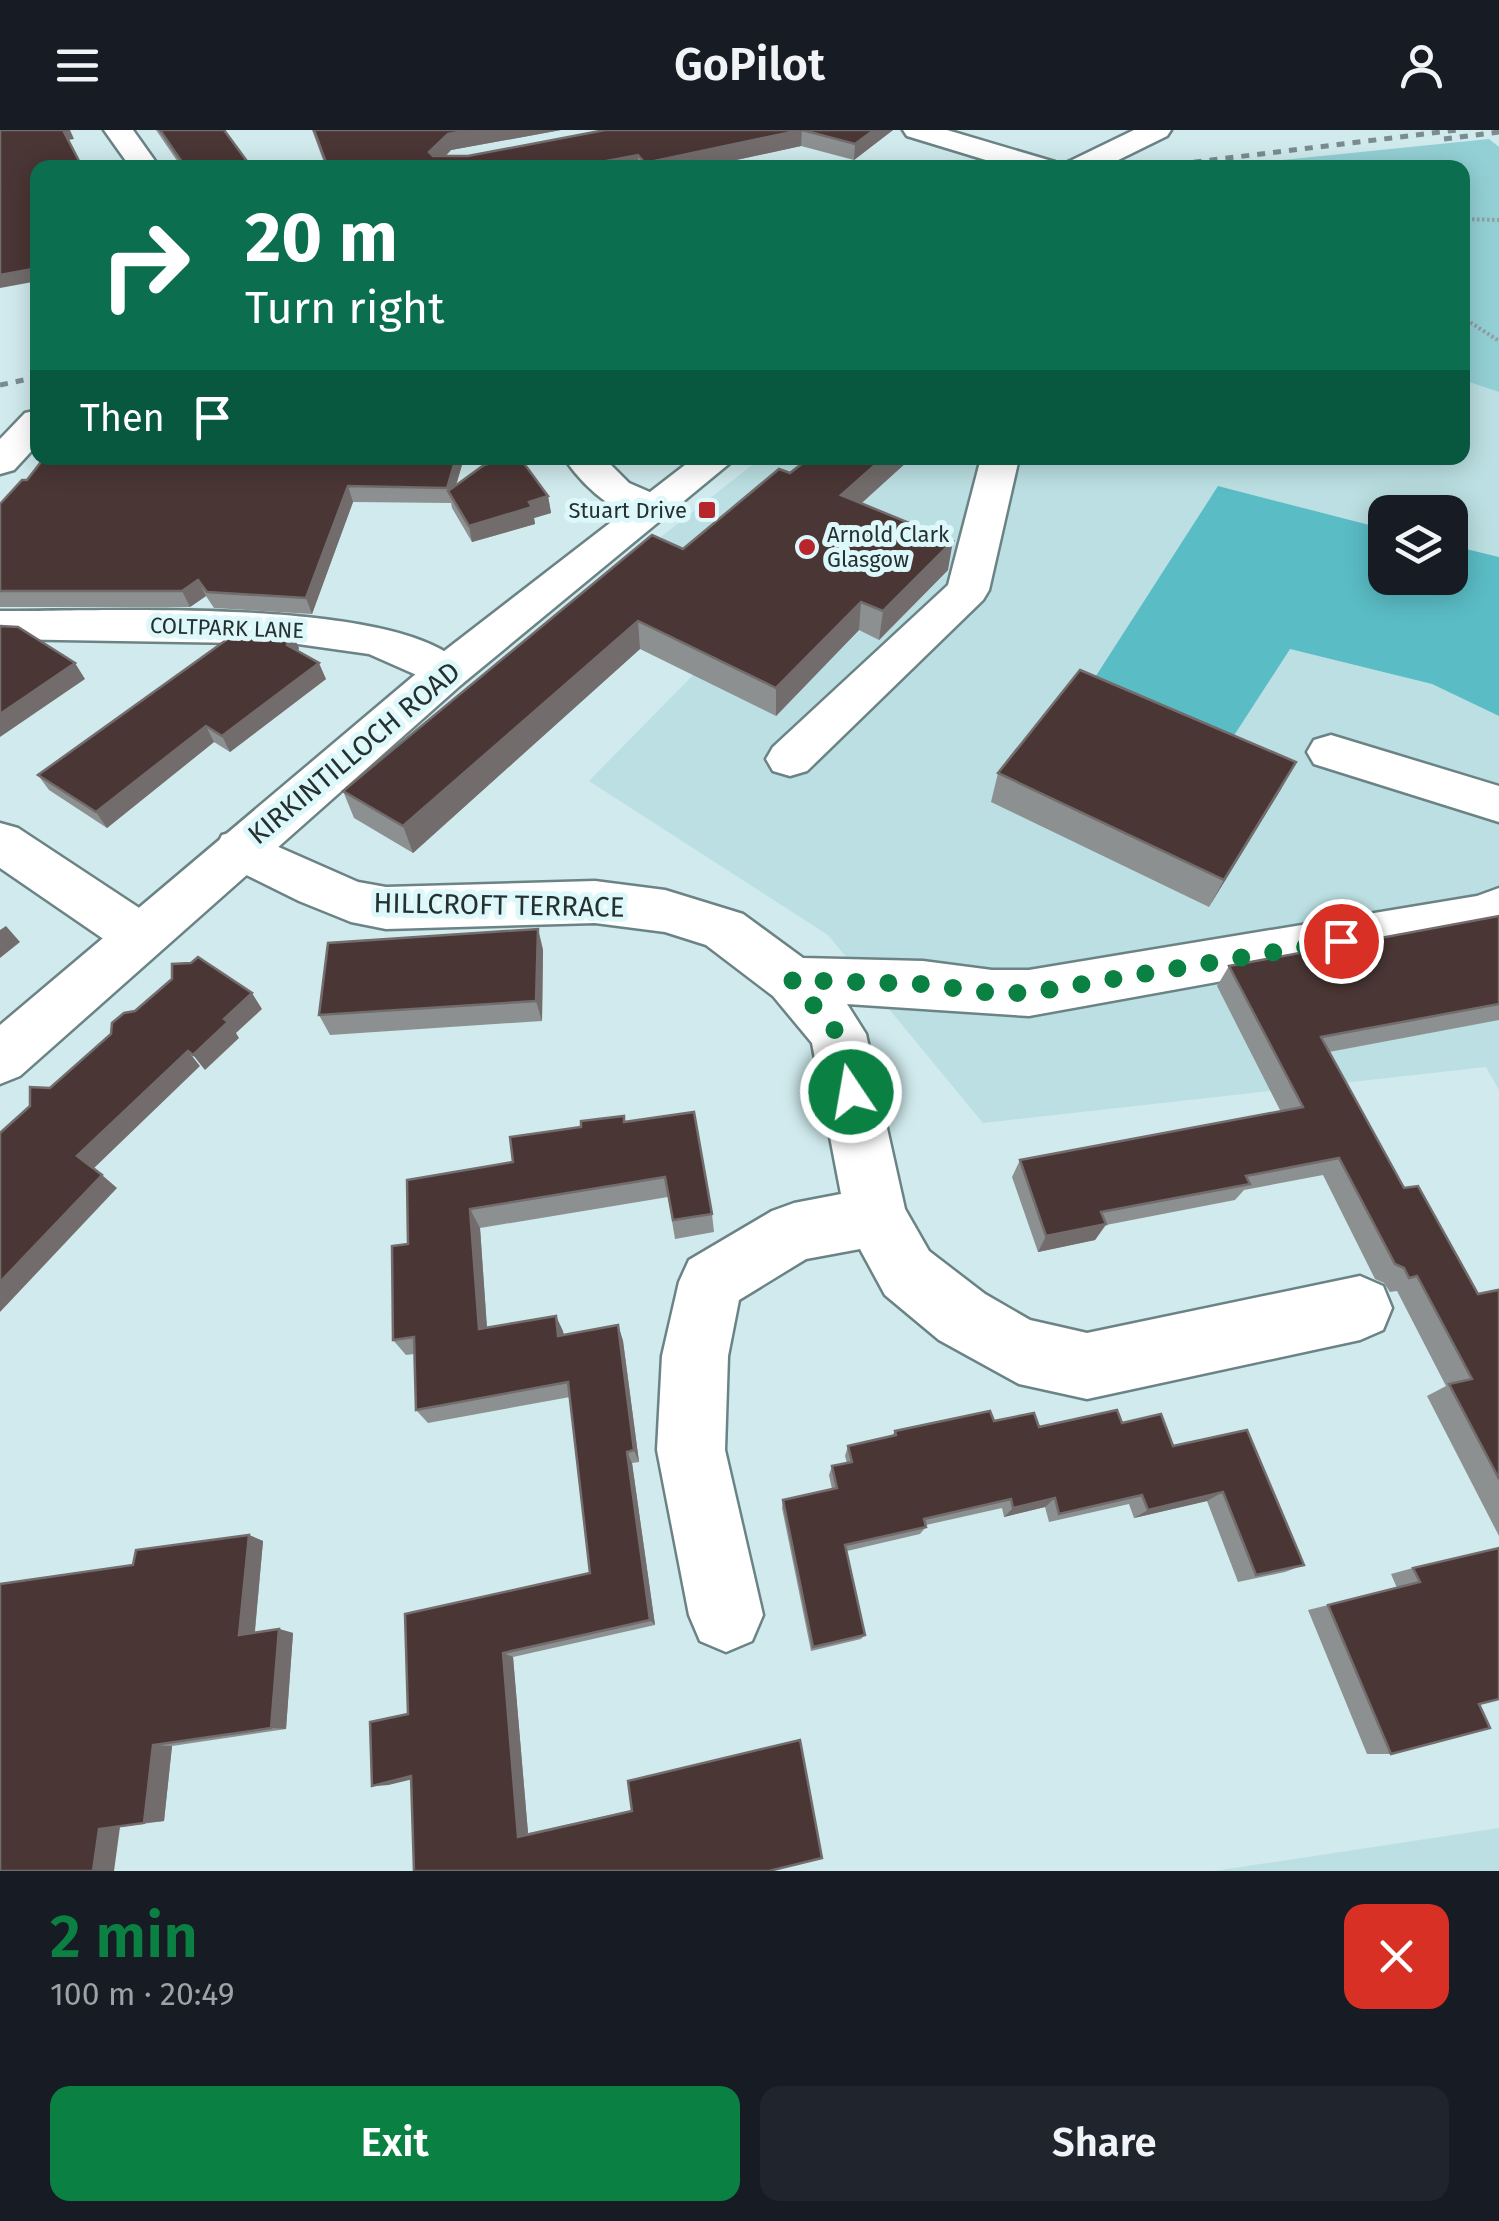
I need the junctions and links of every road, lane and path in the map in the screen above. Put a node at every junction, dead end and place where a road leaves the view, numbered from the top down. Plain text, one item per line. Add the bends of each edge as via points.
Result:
1 (118, 130) edge
2 (918, 130) edge
3 (1157, 130) edge
4 (140, 160) edge
5 (1018, 160) edge
6 (1094, 160) edge
7 (1470, 218) edge
8 (1499, 220) edge
9 (1470, 323) edge
10 (1499, 341) edge
11 (30, 429) edge
12 (0, 462) edge
13 (591, 465) edge
14 (708, 465) edge
15 (998, 465) edge
16 (654, 509) junction
17 (0, 625) edge
18 (446, 674) junction
19 (1331, 752) dead end
20 (790, 759) dead end
21 (1499, 804) edge
22 (0, 842) edge
23 (240, 848) junction
24 (1499, 909) edge
25 (140, 936) junction
26 (792, 980) junction
27 (0, 1059) edge
28 (876, 1217) junction
29 (1360, 1308) dead end
30 (726, 1615) dead end

1 - 4 street
2 - 5 street
3 - 6 street
7 - 8 path
9 - 10 path
11 - 12 street
13 - 16 street via 616,491
14 - 16 street, KIRKINTILLOCH ROAD
15 - 20 street via 968,590
16 - 18 street, KIRKINTILLOCH ROAD
17 - 18 street, COLTPARK LANE via 298,629 372,640
18 - 23 street, KIRKINTILLOCH ROAD
19 - 21 street
22 - 25 street
23 - 25 street, KIRKINTILLOCH ROAD
23 - 26 street, HILLCROFT TERRACE via 351,901 386,908 595,902 665,912 724,929
24 - 26 street via 1029,993
25 - 27 street, KIRKINTILLOCH ROAD
26 - 28 street, HILLCROFT TERRACE via 838,1034
28 - 29 street, HILLCROFT TERRACE via 907,1273 962,1317 1020,1351 1087,1366
28 - 30 street via 794,1232 711,1282 695,1356 691,1450

